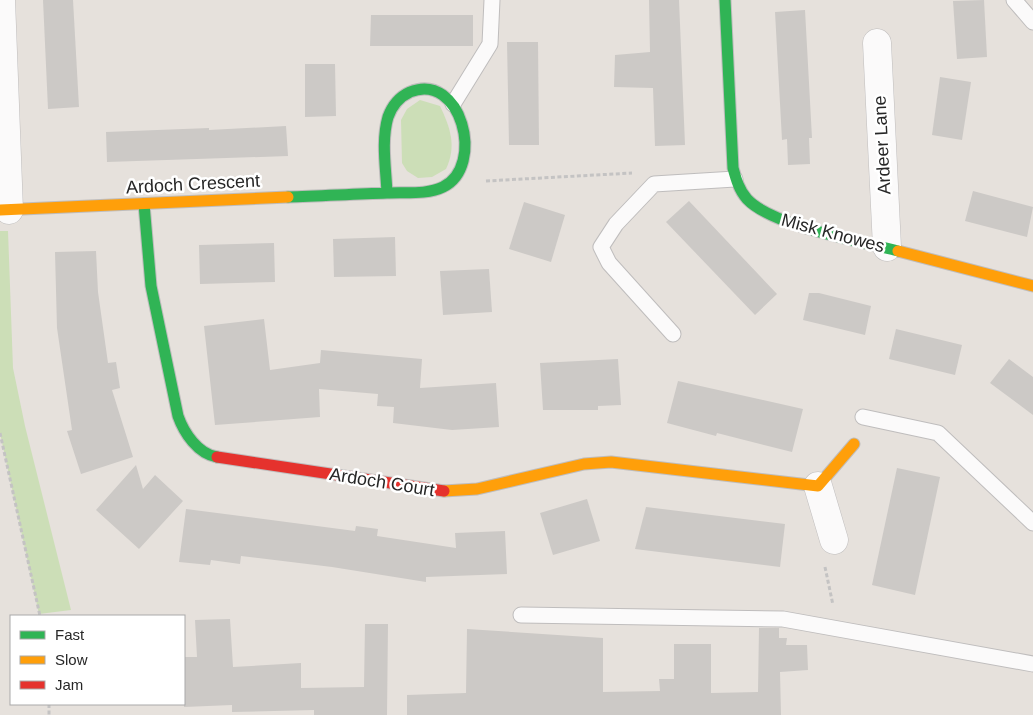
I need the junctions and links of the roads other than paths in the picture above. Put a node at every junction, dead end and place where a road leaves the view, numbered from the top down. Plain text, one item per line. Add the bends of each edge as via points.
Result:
1 (1, 0) edge
2 (492, 0) edge
3 (725, 0) edge
4 (1014, 0) edge
5 (1033, 22) edge
6 (878, 43) dead end
7 (453, 104) junction
8 (735, 180) junction
9 (387, 193) junction
10 (144, 204) junction
11 (5, 210) edge
12 (887, 247) junction
13 (1033, 286) edge
14 (673, 334) dead end
15 (863, 417) dead end
16 (854, 444) dead end
17 (818, 486) junction
18 (1033, 523) edge
19 (834, 540) road end
20 (521, 615) dead end
21 (1033, 664) edge

1 - 11 street
2 - 7 lane via 490,44
3 - 8 street, Misk Knowes
4 - 5 lane
6 - 12 street, Ardeer Lane
7 - 9 street, Ardoch Crescent via 462,119 464,148 456,177 446,186 434,190
7 - 9 street via 436,90 423,89 410,92 391,109 386,123
8 - 12 street, Misk Knowes via 744,197 776,219
8 - 14 lane via 654,184 616,224 601,247 609,263
9 - 10 street, Ardoch Crescent
10 - 11 street, Ardoch Crescent
10 - 17 street, Ardoch Court via 151,286 178,416 188,438 212,456 448,492 477,489 569,467 611,462
12 - 13 street, Misk Knowes
15 - 18 lane via 938,433
16 - 17 street
17 - 19 street
20 - 21 lane via 783,619

